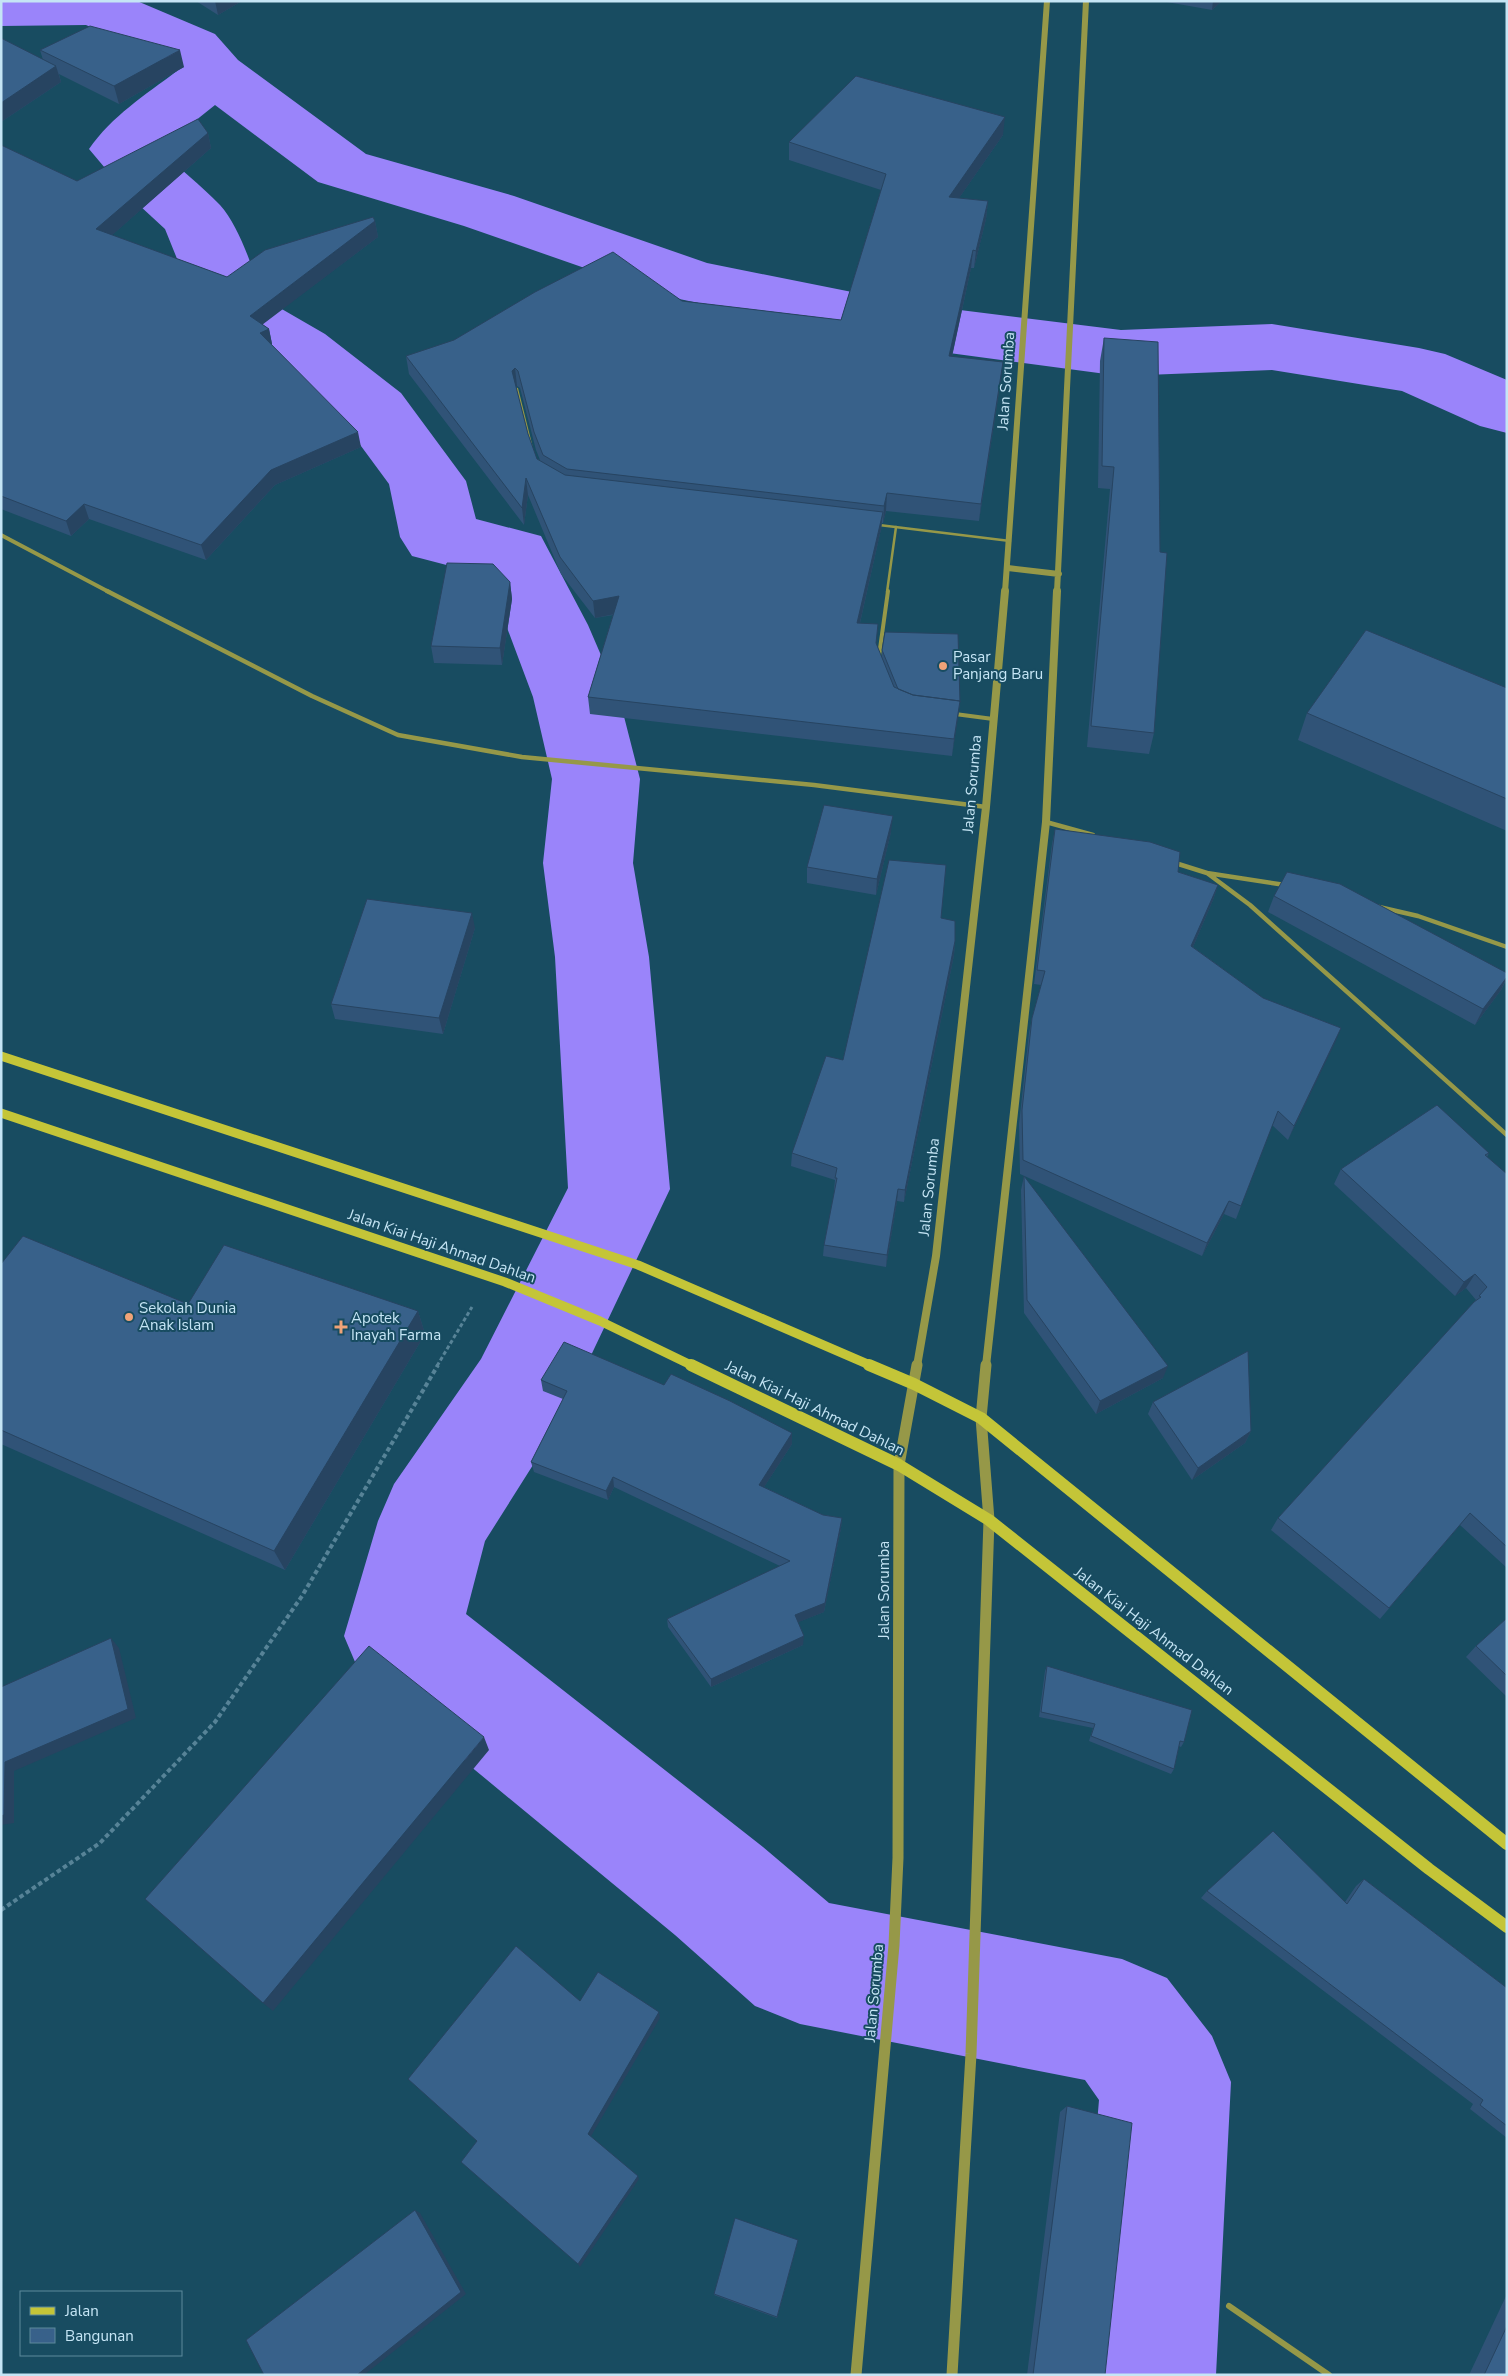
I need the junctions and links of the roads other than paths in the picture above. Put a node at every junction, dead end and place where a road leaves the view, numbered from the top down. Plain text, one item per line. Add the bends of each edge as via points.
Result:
1 (1046, 1) edge
2 (1086, 1) edge
3 (1070, 333) joint
4 (1069, 368) joint
5 (517, 389) edge
6 (533, 451) edge
7 (877, 525) edge
8 (896, 527) junction
9 (1, 535) edge
10 (1010, 540) junction
11 (1008, 568) junction
12 (1059, 574) junction
13 (878, 659) edge
14 (948, 713) edge
15 (993, 719) junction
16 (986, 807) junction
17 (1046, 822) junction
18 (1103, 838) edge
19 (1169, 861) edge
20 (1207, 873) junction
21 (1294, 887) edge
22 (1370, 905) edge
23 (1507, 947) edge
24 (1, 1056) edge
25 (1, 1114) edge
26 (1507, 1135) edge
27 (914, 1384) junction
28 (981, 1418) junction
29 (899, 1464) junction
30 (989, 1520) junction
31 (1507, 1844) edge
32 (1507, 1927) edge
33 (885, 2032) joint
34 (1229, 2306) dead end
35 (856, 2375) edge
36 (952, 2375) edge
37 (1330, 2375) edge

1 - 10 street, Jalan Sorumba
2 - 3 street
3 - 4 street
4 - 12 street
5 - 6 lane
7 - 8 lane
8 - 10 lane
8 - 13 lane
9 - 16 street via 312,696 398,735 522,757 814,785
10 - 11 street, Jalan Sorumba
11 - 12 street
11 - 15 street, Jalan Sorumba
12 - 17 street
14 - 15 lane
15 - 16 street, Jalan Sorumba
16 - 27 street, Jalan Sorumba via 936,1256
17 - 18 street
17 - 28 street
19 - 20 street
20 - 21 street
20 - 26 street via 1250,905
22 - 23 street via 1418,916
24 - 27 main road via 638,1265
25 - 29 main road, Jalan Kiai Haji Ahmad Dahlan via 505,1282 600,1321
27 - 28 main road
27 - 29 street, Jalan Sorumba
28 - 30 street
28 - 31 main road
29 - 30 main road, Jalan Kiai Haji Ahmad Dahlan
29 - 33 street, Jalan Sorumba via 900,1782 894,1945
30 - 32 main road, Jalan Kiai Haji Ahmad Dahlan
30 - 36 street via 971,2054
33 - 35 street, Jalan Sorumba
34 - 37 street

